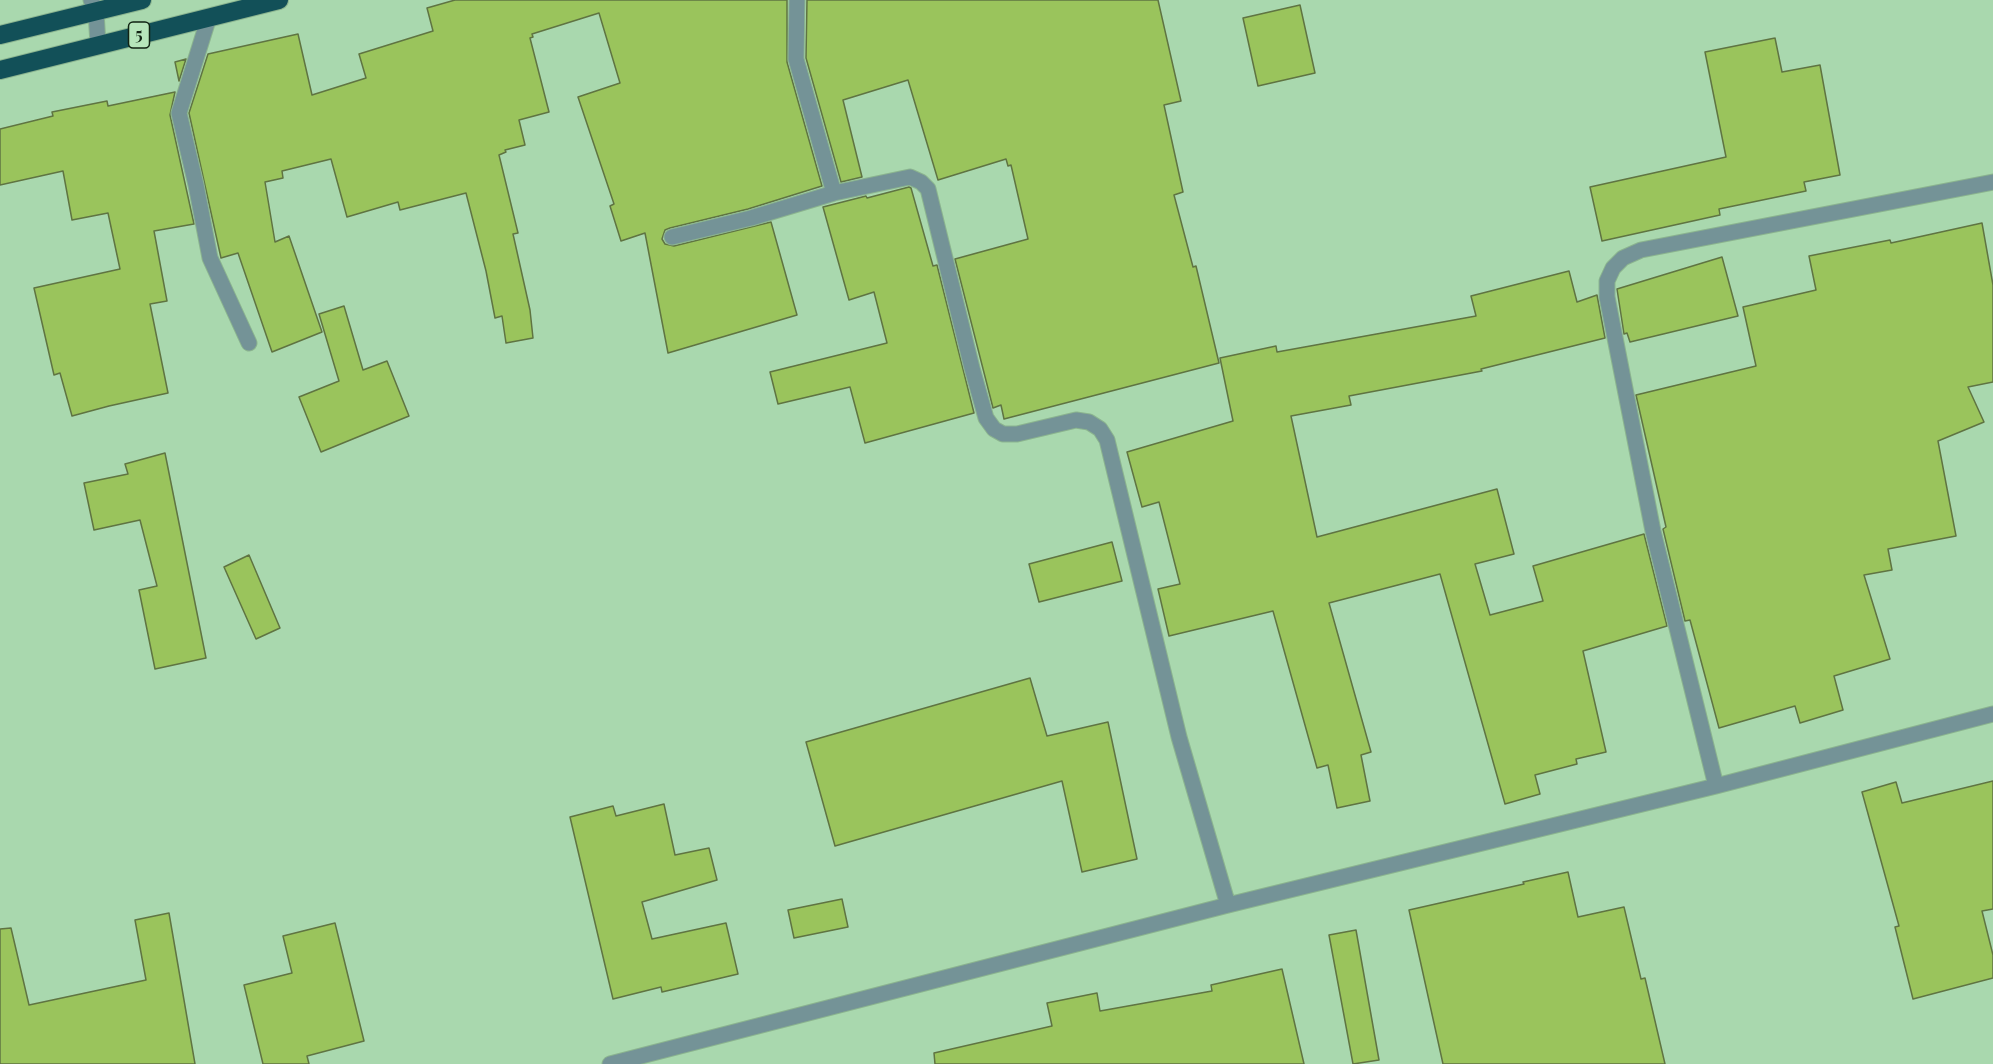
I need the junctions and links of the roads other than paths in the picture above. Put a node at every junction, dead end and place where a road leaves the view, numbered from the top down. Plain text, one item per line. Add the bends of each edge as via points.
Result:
1 (142, 0) edge
2 (279, 0) edge
3 (797, 0) edge
4 (93, 6) edge
5 (209, 17) junction
6 (0, 35) edge
7 (98, 45) junction
8 (0, 70) edge
9 (1993, 182) edge
10 (834, 193) junction
11 (672, 237) dead end
12 (249, 343) dead end
13 (1993, 714) edge
14 (1716, 786) junction
15 (1228, 905) junction
16 (610, 1064) edge

1 - 4 highway, 5
2 - 5 highway, 5
3 - 10 street via 796,59
4 - 6 highway, 5
4 - 7 street
5 - 7 highway, 5
5 - 12 street via 179,113 210,258
7 - 8 highway, 5
9 - 14 street via 1641,250 1613,267 1607,281 1607,297 1653,531
10 - 11 street
10 - 15 street via 910,177 928,189 972,368 986,418 994,429 1017,434 1076,420 1100,429 1107,440 1179,737
13 - 14 street
14 - 15 street
15 - 16 street

